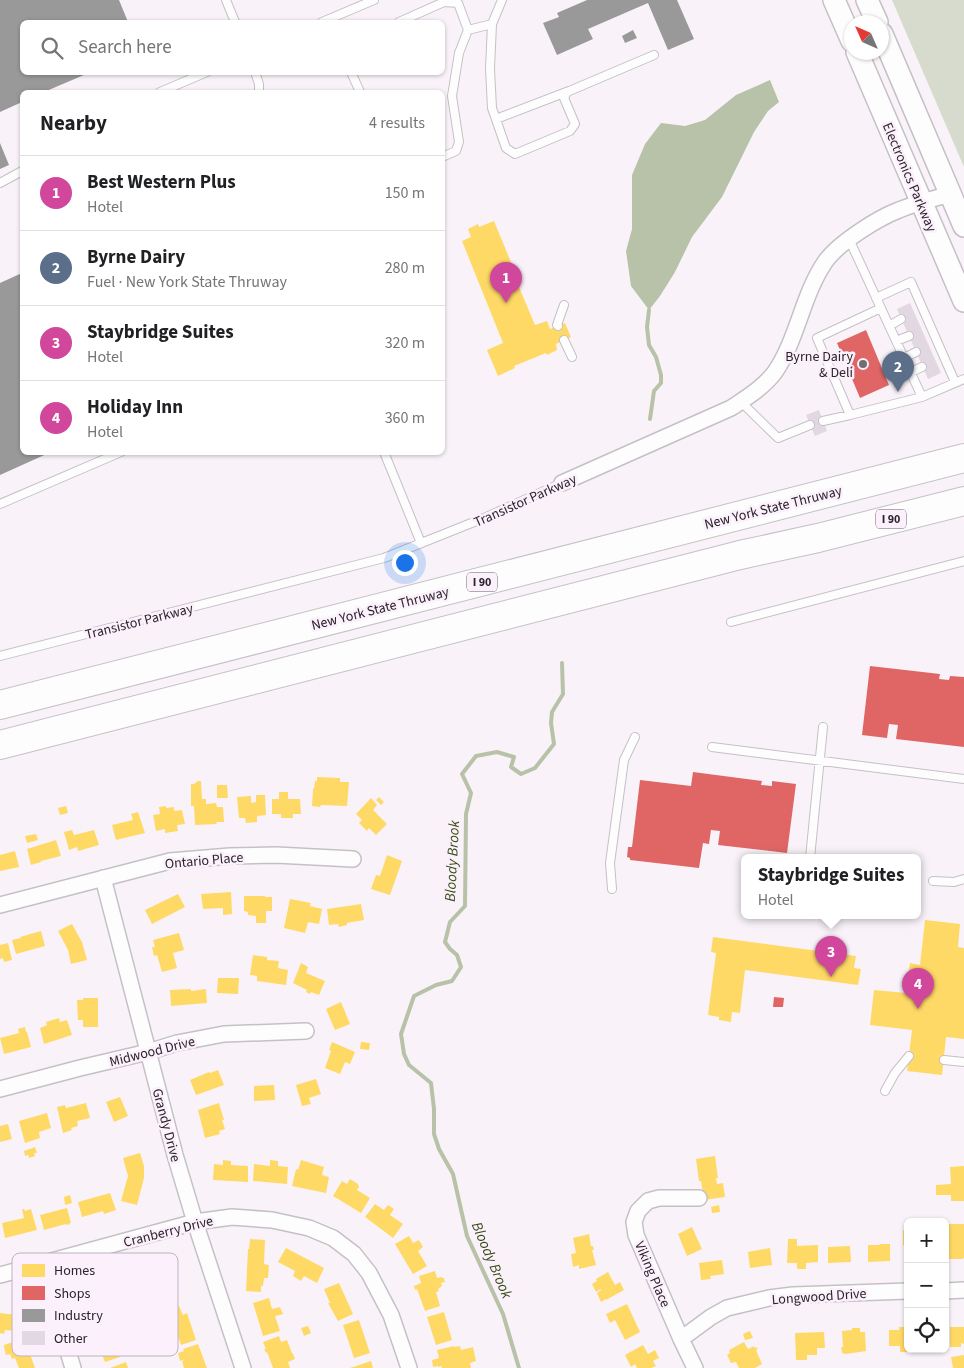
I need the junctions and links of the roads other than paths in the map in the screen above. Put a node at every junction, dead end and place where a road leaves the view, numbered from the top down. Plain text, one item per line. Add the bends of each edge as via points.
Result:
1 (226, 0) edge
2 (374, 0) edge
3 (502, 0) edge
4 (834, 0) edge
5 (867, 0) edge
6 (874, 15) edge
7 (234, 20) edge
8 (327, 20) edge
9 (404, 20) edge
10 (844, 23) edge
11 (492, 24) junction
12 (468, 30) junction
13 (889, 50) edge
14 (654, 55) dead end
15 (860, 60) edge
16 (199, 75) edge
17 (256, 75) edge
18 (352, 75) edge
19 (165, 90) edge
20 (259, 90) edge
21 (359, 90) edge
22 (569, 91) junction
23 (496, 119) junction
24 (445, 156) edge
25 (20, 172) edge
26 (0, 183) edge
27 (950, 194) junction
28 (922, 202) junction
29 (964, 226) edge
30 (849, 239) junction
31 (876, 298) junction
32 (964, 301) edge
33 (564, 305) dead end
34 (881, 308) junction
35 (923, 310) junction
36 (915, 314) dead end
37 (901, 319) dead end
38 (558, 326) dead end
39 (889, 326) junction
40 (931, 327) junction
41 (922, 331) dead end
42 (909, 336) dead end
43 (564, 340) dead end
44 (896, 341) junction
45 (938, 343) junction
46 (929, 347) dead end
47 (916, 352) dead end
48 (572, 358) dead end
49 (904, 358) junction
50 (944, 358) junction
51 (936, 362) dead end
52 (922, 367) dead end
53 (910, 372) junction
54 (964, 379) edge
55 (955, 382) junction
56 (922, 397) junction
57 (741, 402) junction
58 (850, 415) junction
59 (823, 420) dead end
60 (810, 425) dead end
61 (113, 455) edge
62 (385, 455) edge
63 (964, 458) edge
64 (562, 483) joint
65 (964, 501) edge
66 (0, 504) edge
67 (421, 543) junction
68 (964, 561) edge
69 (730, 622) dead end
70 (0, 656) edge
71 (0, 705) edge
72 (823, 727) dead end
73 (635, 737) dead end
74 (0, 745) edge
75 (712, 747) dead end
76 (820, 761) junction
77 (964, 779) edge
78 (810, 854) edge
79 (353, 859) dead end
80 (103, 878) junction
81 (964, 879) edge
82 (933, 881) dead end
83 (612, 889) dead end
84 (0, 905) edge
85 (306, 1031) dead end
86 (148, 1052) junction
87 (909, 1056) dead end
88 (944, 1060) dead end
89 (964, 1062) edge
90 (0, 1089) edge
91 (884, 1091) dead end
92 (699, 1198) dead end
93 (195, 1222) junction
94 (81, 1253) edge
95 (964, 1290) edge
96 (904, 1291) edge
97 (949, 1291) edge
98 (681, 1339) junction
99 (69, 1356) edge
100 (73, 1368) edge
101 (243, 1368) edge
102 (408, 1368) edge
103 (695, 1368) edge

1 - 7 lane
2 - 8 lane
3 - 11 lane
4 - 10 main road
5 - 6 main road
9 - 12 lane via 444,2 458,3
11 - 12 lane
11 - 23 lane via 490,69 492,108
12 - 24 lane via 459,53 452,96 459,142 456,151
13 - 27 main road
14 - 22 lane
15 - 28 main road, Electronics Parkway
16 - 19 lane
17 - 20 lane
18 - 21 lane
22 - 23 lane
22 - 23 lane via 564,98 575,124 570,131 515,154 506,148
25 - 26 lane
27 - 28 street, Transistor Parkway
27 - 29 main road
28 - 30 street, Transistor Parkway via 898,210
28 - 32 main road, Electronics Parkway
30 - 31 lane
30 - 57 street, Transistor Parkway via 826,261 809,290 791,344 774,373
31 - 34 lane
31 - 35 lane via 911,282
33 - 38 lane
34 - 39 lane
34 - 58 lane via 817,338
35 - 36 lane
35 - 40 lane
37 - 39 lane
39 - 44 lane
40 - 41 lane
40 - 45 lane
42 - 44 lane
43 - 48 lane
44 - 49 lane
45 - 46 lane
45 - 50 lane
47 - 49 lane
49 - 53 lane
50 - 51 lane
50 - 55 lane
52 - 53 lane
53 - 56 lane
54 - 55 lane
55 - 56 lane
56 - 58 lane
57 - 60 lane via 778,438
57 - 64 street, Transistor Parkway
58 - 59 lane
61 - 66 lane
62 - 67 lane
63 - 71 highway, New York State Thruway / I 90
64 - 67 lane, Transistor Parkway
65 - 74 highway, I 90
67 - 70 lane, Transistor Parkway via 384,558
68 - 69 lane
72 - 76 lane
73 - 83 lane via 624,760 610,863
75 - 76 lane
76 - 77 lane
76 - 78 lane
79 - 80 street, Ontario Place via 230,856 170,861
80 - 84 street, Ontario Place
80 - 86 street, Grandy Drive
81 - 82 lane
85 - 86 street, Midwood Drive via 224,1034
86 - 90 street, Midwood Drive
86 - 93 street, Grandy Drive
87 - 91 lane
88 - 89 lane
92 - 98 street, Viking Place via 648,1201 638,1211 634,1222 636,1236
93 - 94 street, Cranberry Drive
93 - 101 street, Grandy Drive
93 - 102 street, Cranberry Drive via 232,1217 272,1220 309,1228 333,1238 354,1254 369,1273 392,1315
95 - 97 street
96 - 98 street, Longwood Drive via 769,1298 727,1308
98 - 103 street, Viking Place
99 - 100 street

